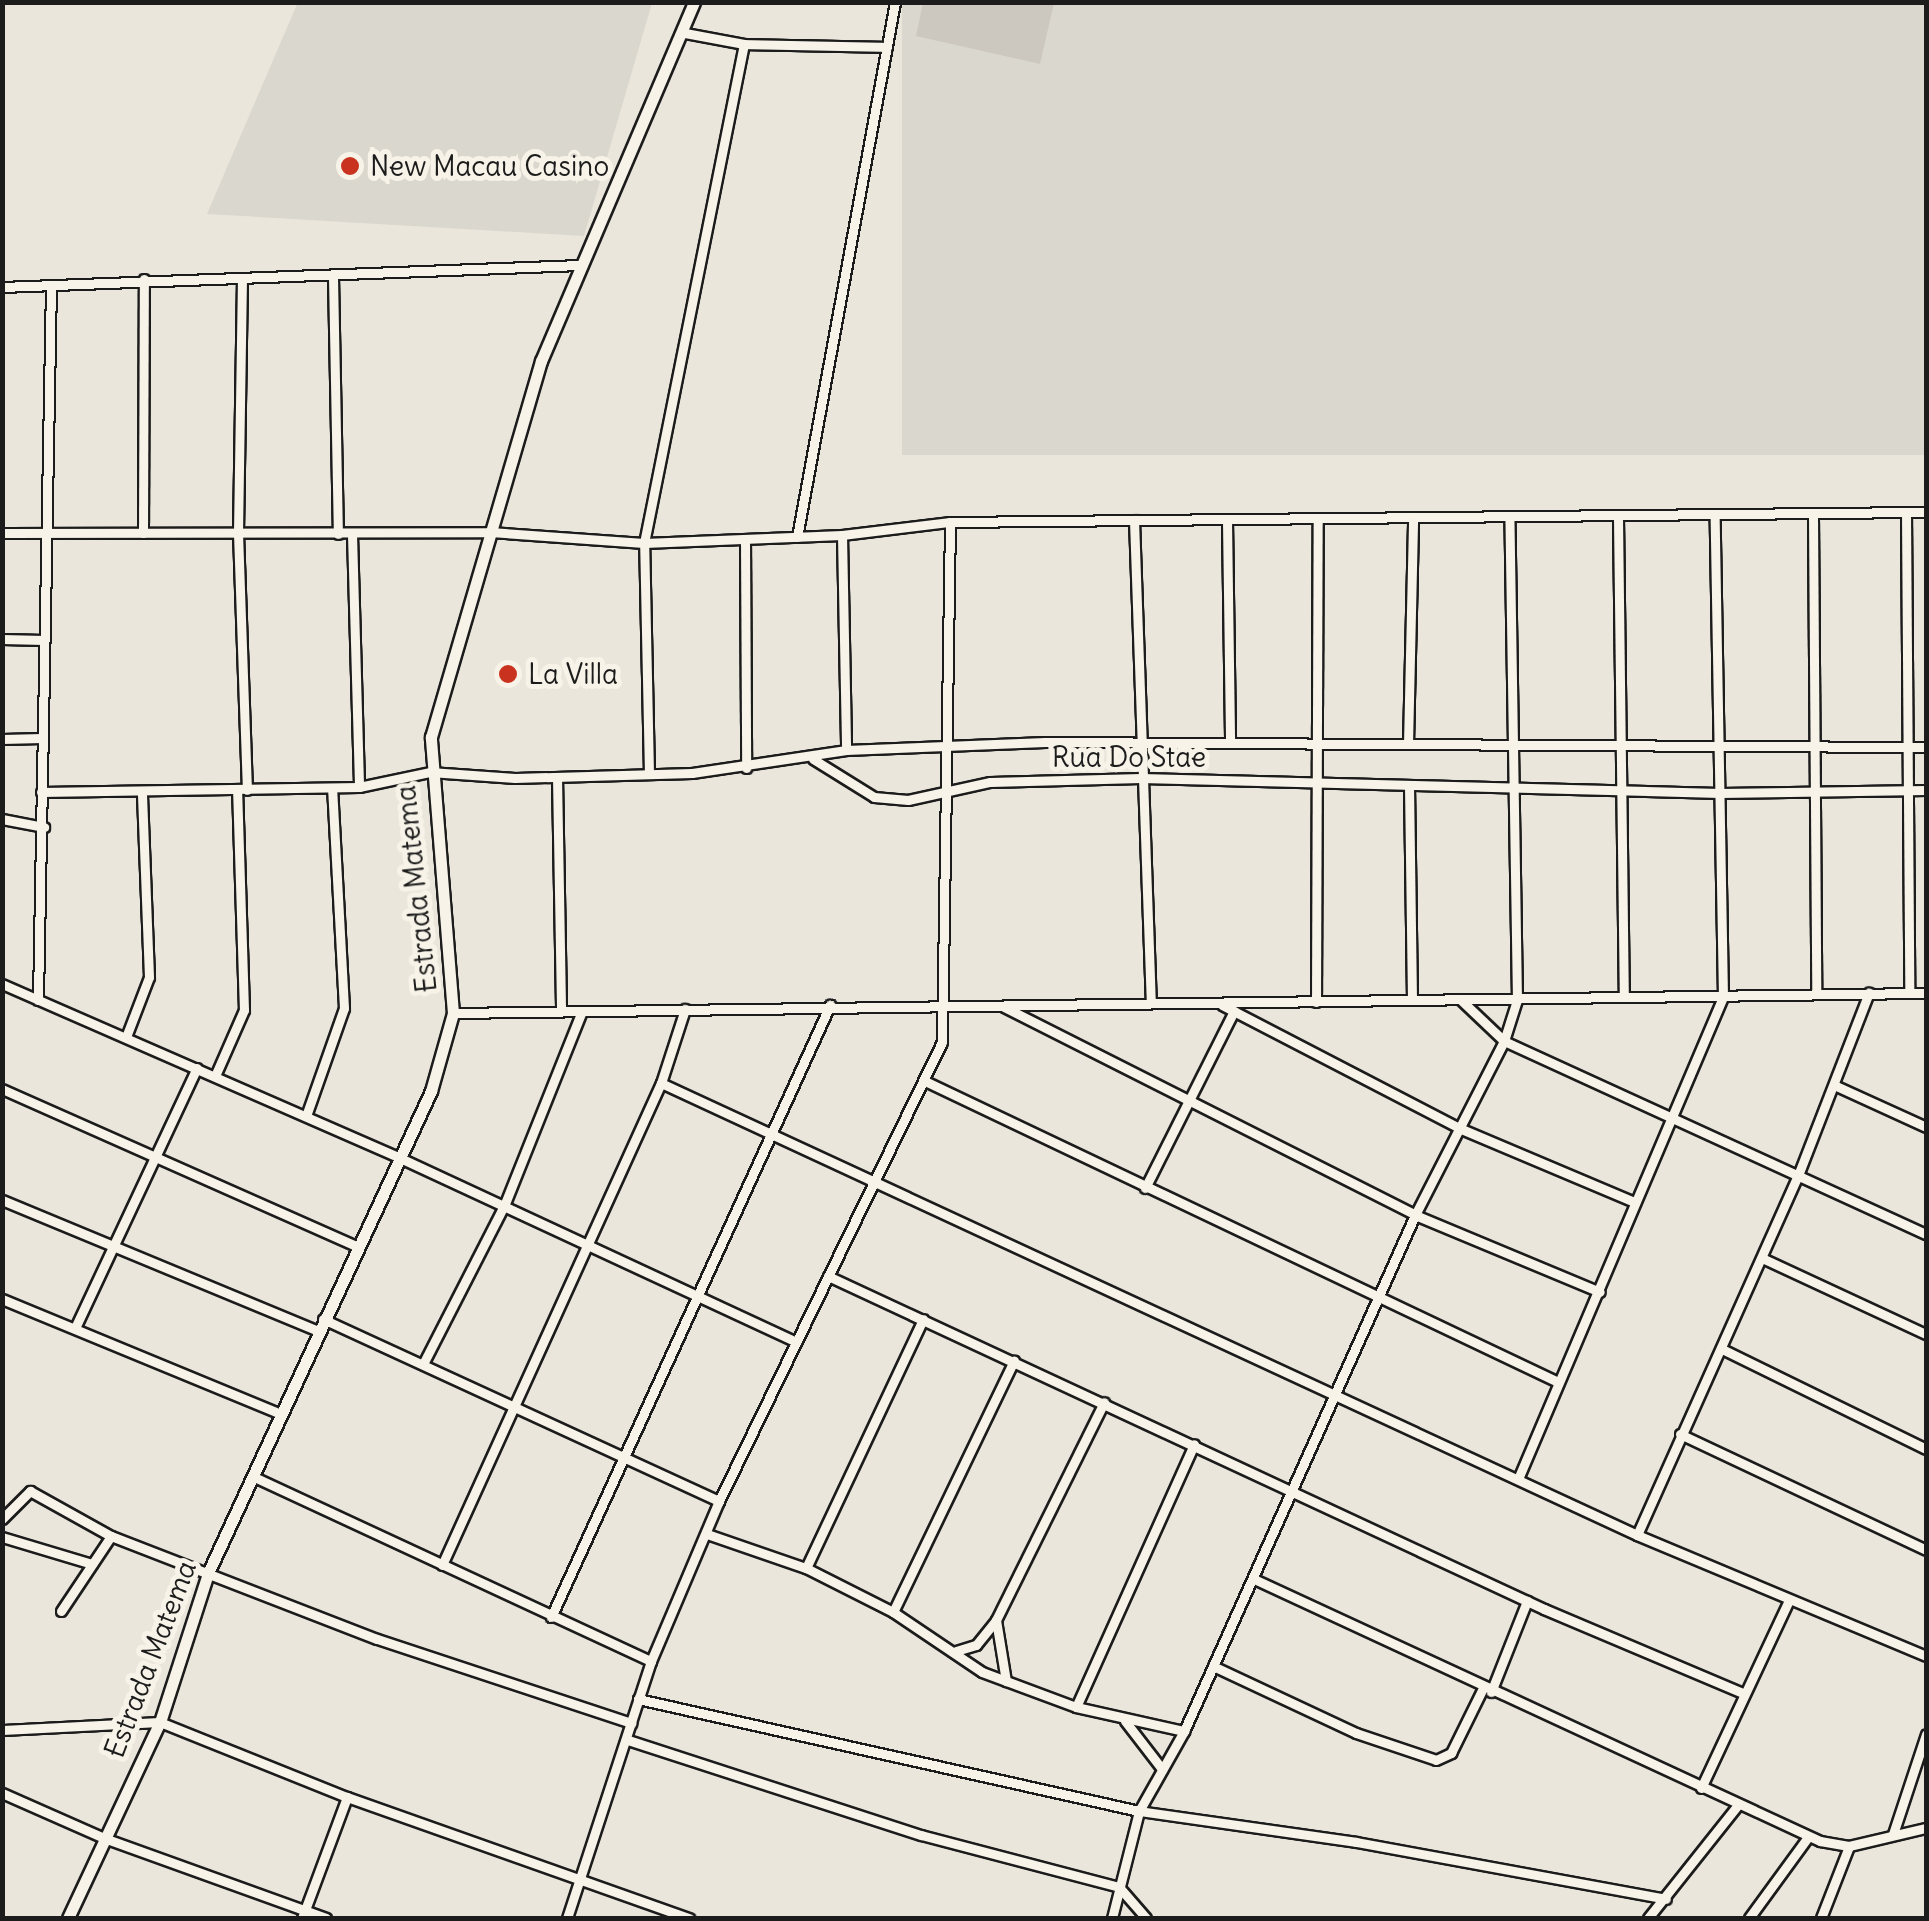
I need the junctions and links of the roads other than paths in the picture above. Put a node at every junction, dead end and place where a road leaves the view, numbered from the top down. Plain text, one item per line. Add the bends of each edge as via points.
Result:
1 (694, 2) edge
2 (895, 2) edge
3 (685, 33) junction
4 (744, 44) junction
5 (887, 47) junction
6 (580, 265) junction
7 (333, 277) junction
8 (242, 278) junction
9 (144, 280) junction
10 (51, 285) junction
11 (2, 287) edge
12 (1926, 512) edge
13 (1906, 513) junction
14 (1509, 516) junction
15 (1414, 517) junction
16 (1715, 517) junction
17 (1813, 517) junction
18 (1618, 518) junction
19 (1134, 520) junction
20 (1227, 521) junction
21 (950, 522) junction
22 (1318, 522) junction
23 (45, 532) junction
24 (490, 532) junction
25 (2, 533) edge
26 (143, 533) junction
27 (238, 533) junction
28 (338, 534) junction
29 (352, 534) junction
30 (842, 536) junction
31 (797, 537) junction
32 (744, 539) junction
33 (644, 543) junction
34 (2, 639) edge
35 (44, 640) junction
36 (42, 738) junction
37 (2, 739) edge
38 (1230, 739) junction
39 (1139, 740) junction
40 (1316, 741) junction
41 (950, 744) junction
42 (1408, 744) junction
43 (1514, 747) junction
44 (1621, 748) junction
45 (1908, 748) junction
46 (1926, 748) edge
47 (1720, 749) junction
48 (846, 750) junction
49 (1813, 750) junction
50 (813, 759) junction
51 (746, 768) junction
52 (430, 772) junction
53 (649, 774) junction
54 (557, 776) junction
55 (1141, 778) junction
56 (1316, 782) junction
57 (1409, 785) junction
58 (358, 787) junction
59 (332, 788) junction
60 (1516, 789) junction
61 (242, 790) junction
62 (1622, 790) junction
63 (1926, 790) edge
64 (1908, 791) junction
65 (42, 792) junction
66 (1720, 792) junction
67 (1813, 792) junction
68 (142, 795) junction
69 (945, 797) junction
70 (2, 818) edge
71 (44, 827) junction
72 (2, 984) edge
73 (1816, 992) junction
74 (1869, 992) junction
75 (1909, 992) junction
76 (1926, 992) edge
77 (1624, 996) junction
78 (1722, 997) junction
79 (38, 1000) junction
80 (1412, 1000) junction
81 (1461, 1000) junction
82 (1518, 1000) junction
83 (1316, 1002) junction
84 (1151, 1003) junction
85 (1218, 1003) junction
86 (999, 1004) junction
87 (830, 1005) junction
88 (946, 1005) junction
89 (685, 1009) junction
90 (561, 1011) junction
91 (582, 1011) junction
92 (1234, 1011) junction
93 (453, 1013) junction
94 (126, 1037) junction
95 (1504, 1041) junction
96 (197, 1068) junction
97 (215, 1076) junction
98 (927, 1082) junction
99 (661, 1083) junction
100 (1834, 1085) junction
101 (2, 1089) edge
102 (1188, 1104) junction
103 (306, 1116) junction
104 (1671, 1116) junction
105 (1926, 1127) edge
106 (1458, 1128) junction
107 (774, 1135) junction
108 (398, 1157) junction
109 (159, 1158) junction
110 (1797, 1178) junction
111 (873, 1182) junction
112 (1144, 1188) junction
113 (2, 1200) edge
114 (1634, 1202) junction
115 (504, 1206) junction
116 (1415, 1216) junction
117 (1926, 1234) edge
118 (118, 1242) junction
119 (588, 1244) junction
120 (356, 1246) junction
121 (1762, 1258) junction
122 (828, 1276) junction
123 (1600, 1292) junction
124 (702, 1296) junction
125 (1379, 1297) junction
126 (2, 1299) edge
127 (923, 1319) junction
128 (320, 1325) junction
129 (75, 1328) junction
130 (1926, 1334) edge
131 (796, 1342) junction
132 (1722, 1349) junction
133 (1014, 1362) junction
134 (423, 1364) junction
135 (1558, 1382) junction
136 (1336, 1394) junction
137 (1104, 1402) junction
138 (514, 1406) junction
139 (281, 1414) junction
140 (1680, 1434) junction
141 (1194, 1444) junction
142 (1926, 1450) edge
143 (628, 1457) junction
144 (252, 1476) junction
145 (1518, 1479) junction
146 (1292, 1492) junction
147 (720, 1501) junction
148 (2, 1519) edge
149 (707, 1534) junction
150 (1637, 1535) junction
151 (111, 1536) junction
152 (2, 1537) edge
153 (1926, 1550) edge
154 (92, 1564) junction
155 (442, 1565) junction
156 (806, 1568) junction
157 (208, 1573) junction
158 (1254, 1579) junction
159 (1527, 1601) junction
160 (1788, 1602) junction
161 (61, 1611) dead end
162 (893, 1612) junction
163 (551, 1618) junction
164 (996, 1620) junction
165 (956, 1651) junction
166 (1926, 1656) edge
167 (650, 1661) junction
168 (1213, 1666) junction
169 (1006, 1682) junction
170 (1487, 1690) junction
171 (1743, 1693) junction
172 (638, 1699) junction
173 (1076, 1707) junction
174 (1125, 1721) junction
175 (160, 1722) junction
176 (630, 1722) junction
177 (2, 1730) edge
178 (1184, 1730) junction
179 (1926, 1734) edge
180 (628, 1740) junction
181 (1162, 1769) junction
182 (1701, 1788) junction
183 (2, 1792) edge
184 (347, 1797) junction
185 (1738, 1805) junction
186 (1138, 1811) junction
187 (1926, 1828) edge
188 (1893, 1834) junction
189 (1808, 1836) junction
190 (104, 1838) junction
191 (1849, 1846) junction
192 (582, 1879) junction
193 (1119, 1887) junction
194 (1666, 1899) junction
195 (304, 1915) edge
196 (68, 1918) edge
197 (326, 1918) edge
198 (567, 1918) edge
199 (688, 1918) edge
200 (1112, 1918) edge
201 (1146, 1918) edge
202 (1648, 1918) edge
203 (1749, 1918) edge
204 (1821, 1918) edge

1 - 3 street, Estrada Matema
2 - 5 street
3 - 4 street
3 - 6 street, Estrada Matema
4 - 5 street
4 - 33 street
5 - 31 street
6 - 7 street
6 - 24 street, Estrada Matema via 541,360
7 - 8 street
7 - 28 street
8 - 9 street
8 - 27 street
9 - 10 street
9 - 26 street
10 - 11 street
10 - 23 street
12 - 13 street
13 - 17 street
13 - 45 street
14 - 15 street
14 - 18 street
14 - 43 street
15 - 22 street
15 - 42 street
16 - 17 street
16 - 18 street
16 - 47 street
17 - 49 street
18 - 44 street
19 - 20 street
19 - 21 street
19 - 39 street
20 - 22 street
20 - 38 street
21 - 30 street
21 - 41 street
22 - 40 street
23 - 25 street
23 - 26 street
23 - 35 street
24 - 29 street
24 - 33 street
24 - 52 street, Estrada Matema via 431,737
26 - 27 street
27 - 28 street
27 - 61 street
28 - 29 street
29 - 58 street
30 - 31 street
30 - 48 street
31 - 32 street
32 - 33 street
32 - 51 street
33 - 53 street
34 - 35 street
35 - 36 street
36 - 37 street
36 - 65 street
38 - 39 street
38 - 40 street
39 - 41 street
39 - 55 street
40 - 42 street
40 - 56 street
41 - 48 street
41 - 69 street
42 - 43 street
43 - 44 street
43 - 60 street
44 - 47 street
44 - 62 street
45 - 46 street
45 - 49 street
45 - 64 street
47 - 49 street
47 - 66 street
48 - 50 street
49 - 67 street
50 - 51 street
50 - 69 street, Rua Do Stae via 874,797
51 - 53 street
52 - 54 street
52 - 58 street
52 - 93 street, Estrada Matema
53 - 54 street
54 - 90 street
55 - 56 street, Rua Do Stae
55 - 69 street, Rua Do Stae via 990,782
55 - 84 street
56 - 57 street, Rua Do Stae
56 - 83 street
57 - 60 street, Rua Do Stae
57 - 80 street
58 - 59 street
59 - 61 street
59 - 103 street via 344,1008
60 - 62 street, Rua Do Stae
60 - 82 street
61 - 68 street
61 - 97 street via 244,1010
62 - 66 street, Rua Do Stae
62 - 77 street
63 - 64 street, Rua Do Stae
64 - 67 street, Rua Do Stae
64 - 75 street
65 - 68 street
65 - 71 street
66 - 67 street, Rua Do Stae
66 - 78 street
67 - 73 street
68 - 94 street via 150,976
69 - 88 street
70 - 71 street
71 - 79 street
72 - 79 street
73 - 74 street
73 - 78 street
74 - 75 street
74 - 100 street
75 - 76 street
77 - 78 street
77 - 82 street
78 - 104 street
79 - 94 street
80 - 81 street
80 - 83 street
81 - 82 street
81 - 95 street
82 - 95 street
83 - 85 street
84 - 85 street
84 - 86 street
85 - 92 street
86 - 88 street
86 - 102 street
87 - 88 street
87 - 89 street
87 - 107 street
88 - 98 street
89 - 91 street
89 - 99 street
90 - 91 street
90 - 93 street
91 - 115 street
92 - 102 street
92 - 106 street
93 - 108 street, Estrada Matema via 431,1091
94 - 96 street
95 - 104 street
95 - 106 street
96 - 97 street
96 - 109 street
97 - 103 street
98 - 111 street
98 - 112 street
99 - 107 street
99 - 119 street
100 - 105 street
100 - 110 street
101 - 109 street
102 - 112 street
102 - 116 street
103 - 108 street
104 - 110 street
104 - 114 street
106 - 114 street
106 - 116 street
107 - 111 street
107 - 124 street
108 - 115 street
108 - 120 street, Estrada Matema
109 - 118 street
109 - 120 street
110 - 117 street
110 - 121 street
111 - 122 street
111 - 136 street
112 - 125 street
113 - 118 street
114 - 123 street
115 - 119 street
115 - 134 street
116 - 123 street
116 - 125 street
118 - 128 street
118 - 129 street
119 - 124 street
119 - 138 street
120 - 128 street, Estrada Matema
121 - 130 street
121 - 132 street
122 - 127 street
122 - 131 street
123 - 135 street
124 - 131 street
124 - 143 street
125 - 135 street
125 - 136 street
126 - 129 street
127 - 133 street
127 - 156 street
128 - 134 street
128 - 139 street, Estrada Matema
129 - 139 street
131 - 147 street
132 - 140 street
132 - 142 street
133 - 137 street
133 - 162 street
134 - 138 street
135 - 145 street
136 - 145 street
136 - 146 street
137 - 141 street
137 - 164 street
138 - 143 street
138 - 155 street
139 - 144 street, Estrada Matema
140 - 150 street
140 - 153 street
141 - 146 street
141 - 173 street
143 - 147 street
143 - 163 street
144 - 155 street
144 - 157 street, Estrada Matema
145 - 150 street
146 - 158 street
146 - 159 street
147 - 149 street
148 - 151 street via 30,1491
149 - 156 street
149 - 167 street
150 - 160 street
151 - 154 street
151 - 157 street
152 - 154 street
154 - 161 street
155 - 163 street
156 - 162 street
157 - 175 street, Estrada Matema
157 - 176 street via 377,1639
158 - 168 street
158 - 170 street
159 - 170 street
159 - 171 street
160 - 166 street
160 - 171 street
162 - 165 street
163 - 167 street
164 - 165 street via 976,1645
164 - 169 street
165 - 169 street
167 - 172 street
168 - 170 street via 1356,1733 1436,1760 1451,1753
168 - 178 street
169 - 173 street
170 - 182 street
171 - 182 street
172 - 176 street
172 - 186 street
173 - 174 street
174 - 178 street
174 - 181 street
175 - 177 street
175 - 184 street
175 - 190 street, Estrada Matema
176 - 180 street
178 - 181 street
179 - 188 street
180 - 192 street
180 - 193 street via 921,1835
181 - 186 street
182 - 185 street
183 - 190 street
184 - 192 street
184 - 195 street
185 - 189 street
185 - 194 street
186 - 193 street
186 - 194 street via 1356,1842
187 - 188 street
188 - 191 street
189 - 191 street
189 - 203 street
190 - 195 street
190 - 196 street, Estrada Matema
191 - 204 street
192 - 198 street
192 - 199 street
193 - 200 street
193 - 201 street
194 - 202 street
195 - 197 street

